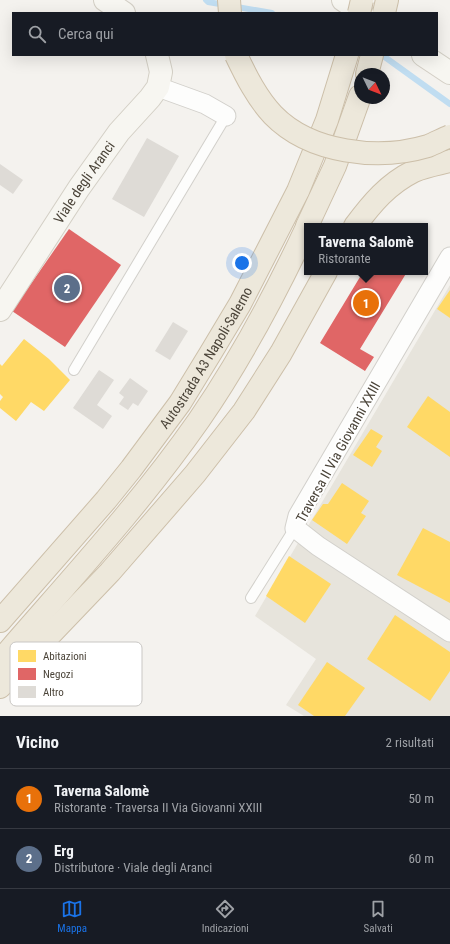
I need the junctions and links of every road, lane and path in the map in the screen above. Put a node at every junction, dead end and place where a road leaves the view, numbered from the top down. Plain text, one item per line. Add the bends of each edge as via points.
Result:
1 (105, 0) edge
2 (130, 0) edge
3 (230, 0) edge
4 (343, 0) edge
5 (362, 0) edge
6 (123, 12) edge
7 (135, 12) edge
8 (230, 12) edge
9 (359, 12) edge
10 (361, 12) edge
11 (158, 56) edge
12 (237, 56) edge
13 (347, 56) edge
14 (424, 56) edge
15 (450, 73) edge
16 (158, 87) junction
17 (357, 104) edge
18 (226, 116) joint
19 (450, 136) edge
20 (450, 161) edge
21 (308, 223) edge
22 (357, 223) edge
23 (304, 233) edge
24 (450, 257) edge
25 (324, 275) edge
26 (0, 310) edge
27 (74, 370) dead end
28 (295, 528) junction
29 (251, 598) dead end
30 (0, 621) edge
31 (450, 632) edge
32 (16, 642) edge
33 (43, 642) edge
34 (10, 649) edge
35 (0, 661) edge
36 (10, 677) edge
37 (0, 687) edge

1 - 6 main road
2 - 7 main road
3 - 8 highway
4 - 10 main road
5 - 9 highway, bridge
11 - 16 main road
12 - 19 highway, bridge via 253,88 273,115 298,134 328,147 359,153 396,152 427,146
13 - 30 highway, Autostrada A3 Napoli-Salerno via 327,120 298,191 240,304 180,403 106,500
14 - 15 main road
16 - 18 street via 205,104
16 - 26 main road, Viale degli Aranci via 119,132 79,188
17 - 21 highway, Autostrada A3 Napoli-Salerno via 335,166
18 - 27 lane
20 - 22 highway via 415,170 394,182 372,203
23 - 32 highway, Autostrada A3 Napoli-Salerno via 262,316 199,419 151,485
24 - 28 street, Traversa II Via Giovanni XXIII via 298,516
25 - 33 highway via 281,353 244,411 195,474 110,572
28 - 29 lane
28 - 31 street, Traversa II Via Giovanni XXIII via 318,546
34 - 35 highway, Autostrada A3 Napoli-Salerno
36 - 37 highway

